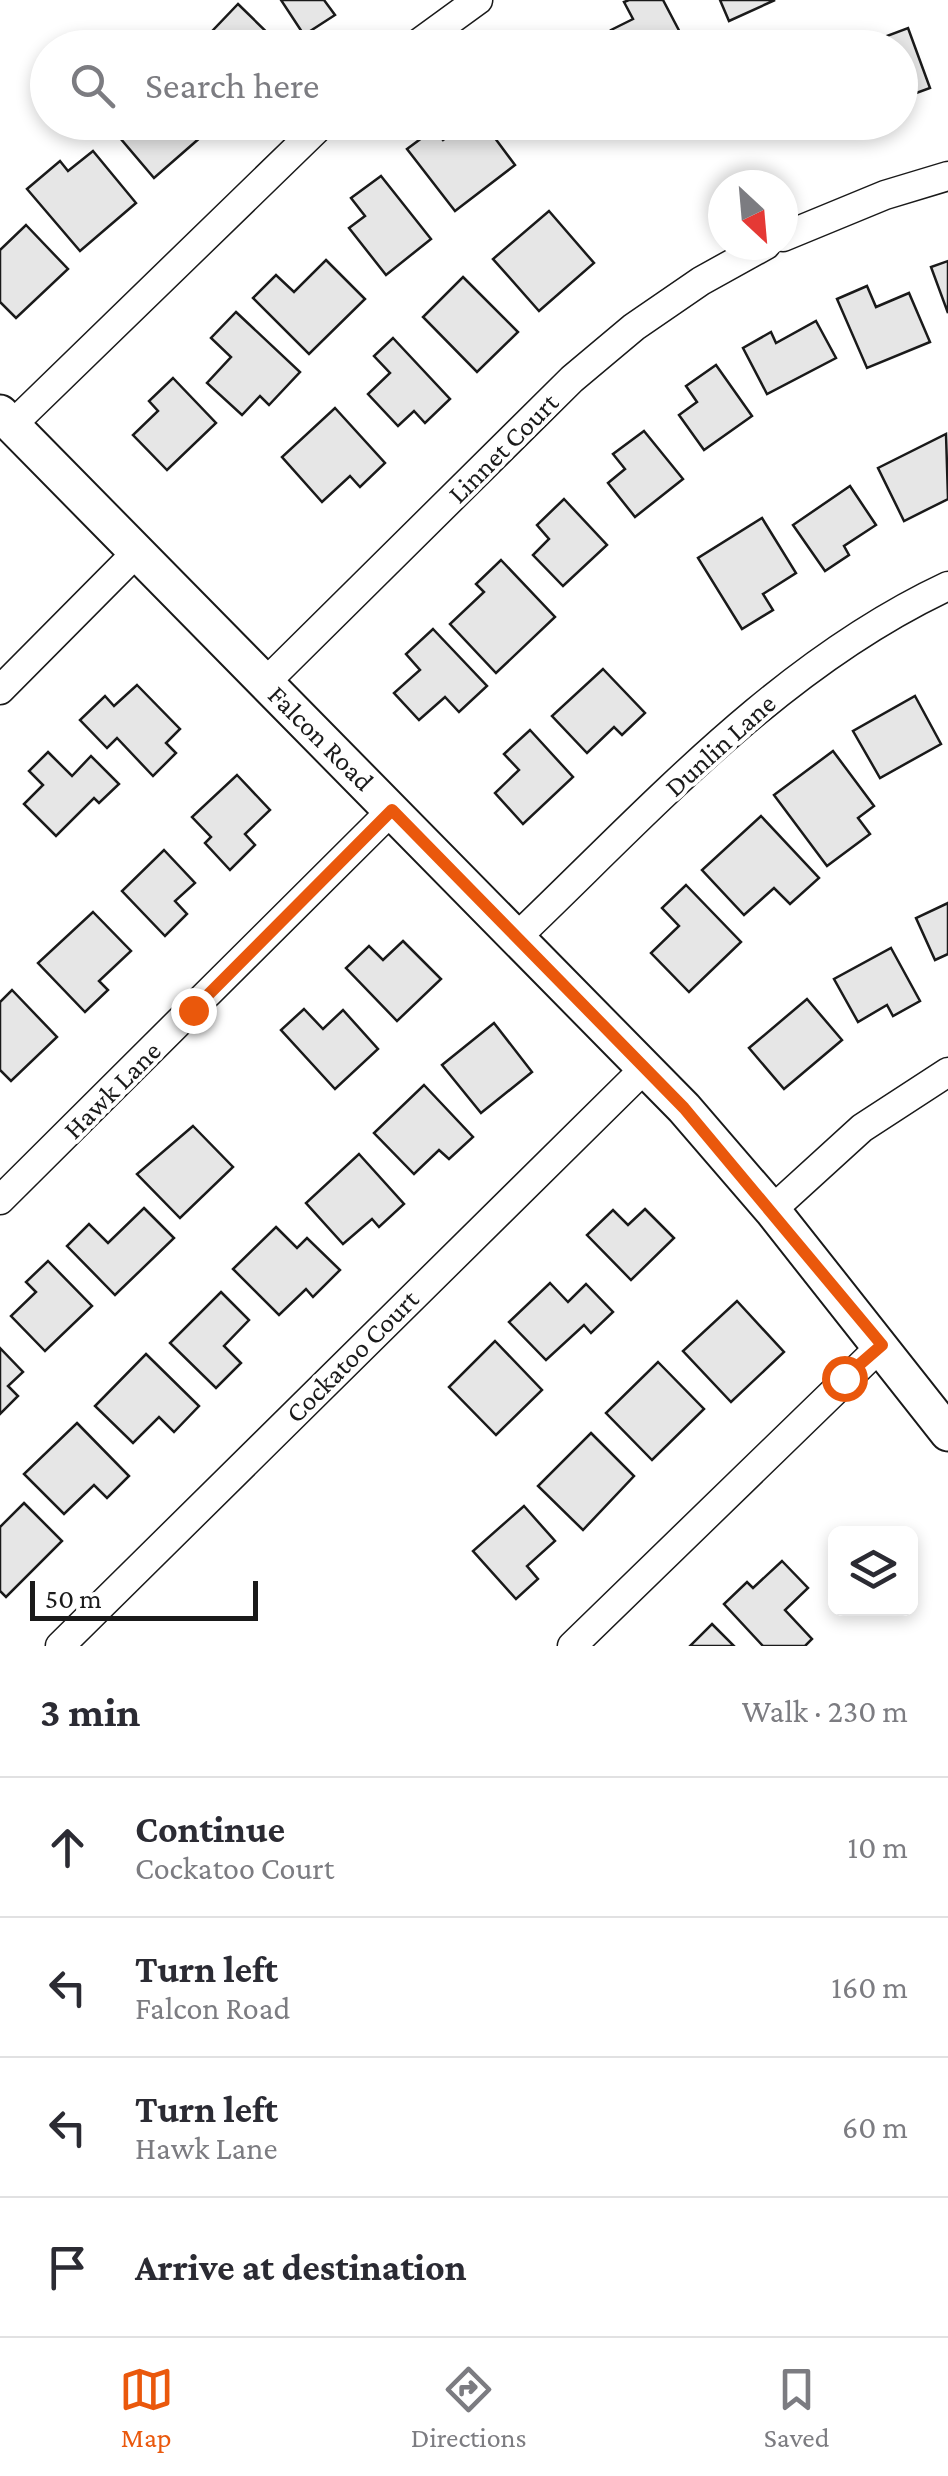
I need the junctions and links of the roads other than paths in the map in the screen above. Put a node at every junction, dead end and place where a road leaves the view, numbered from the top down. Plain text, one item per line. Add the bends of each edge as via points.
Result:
1 (478, 0) edge
2 (437, 30) edge
3 (305, 140) edge
4 (948, 176) edge
5 (798, 230) edge
6 (739, 260) edge
7 (6, 419) edge
8 (137, 552) junction
9 (948, 586) edge
10 (266, 682) junction
11 (0, 690) edge
12 (392, 810) junction
13 (517, 937) junction
14 (645, 1068) junction
15 (948, 1072) edge
16 (0, 1200) edge
17 (772, 1210) junction
18 (882, 1345) junction
19 (948, 1433) edge
20 (60, 1646) edge
21 (572, 1646) edge

1 - 2 street
3 - 7 street
4 - 5 street
6 - 10 street, Linnet Court via 634,327 572,379
7 - 8 street, Falcon Road
8 - 10 street, Falcon Road
8 - 11 street
9 - 13 street, Dunlin Lane via 843,644 782,689
10 - 12 street, Falcon Road
12 - 13 street, Falcon Road
12 - 16 street, Hawk Lane
13 - 14 street, Falcon Road
14 - 17 street, Falcon Road
14 - 20 street, Cockatoo Court
15 - 17 street via 862,1128
17 - 18 street, Falcon Road
18 - 19 street, Falcon Road
18 - 21 street

